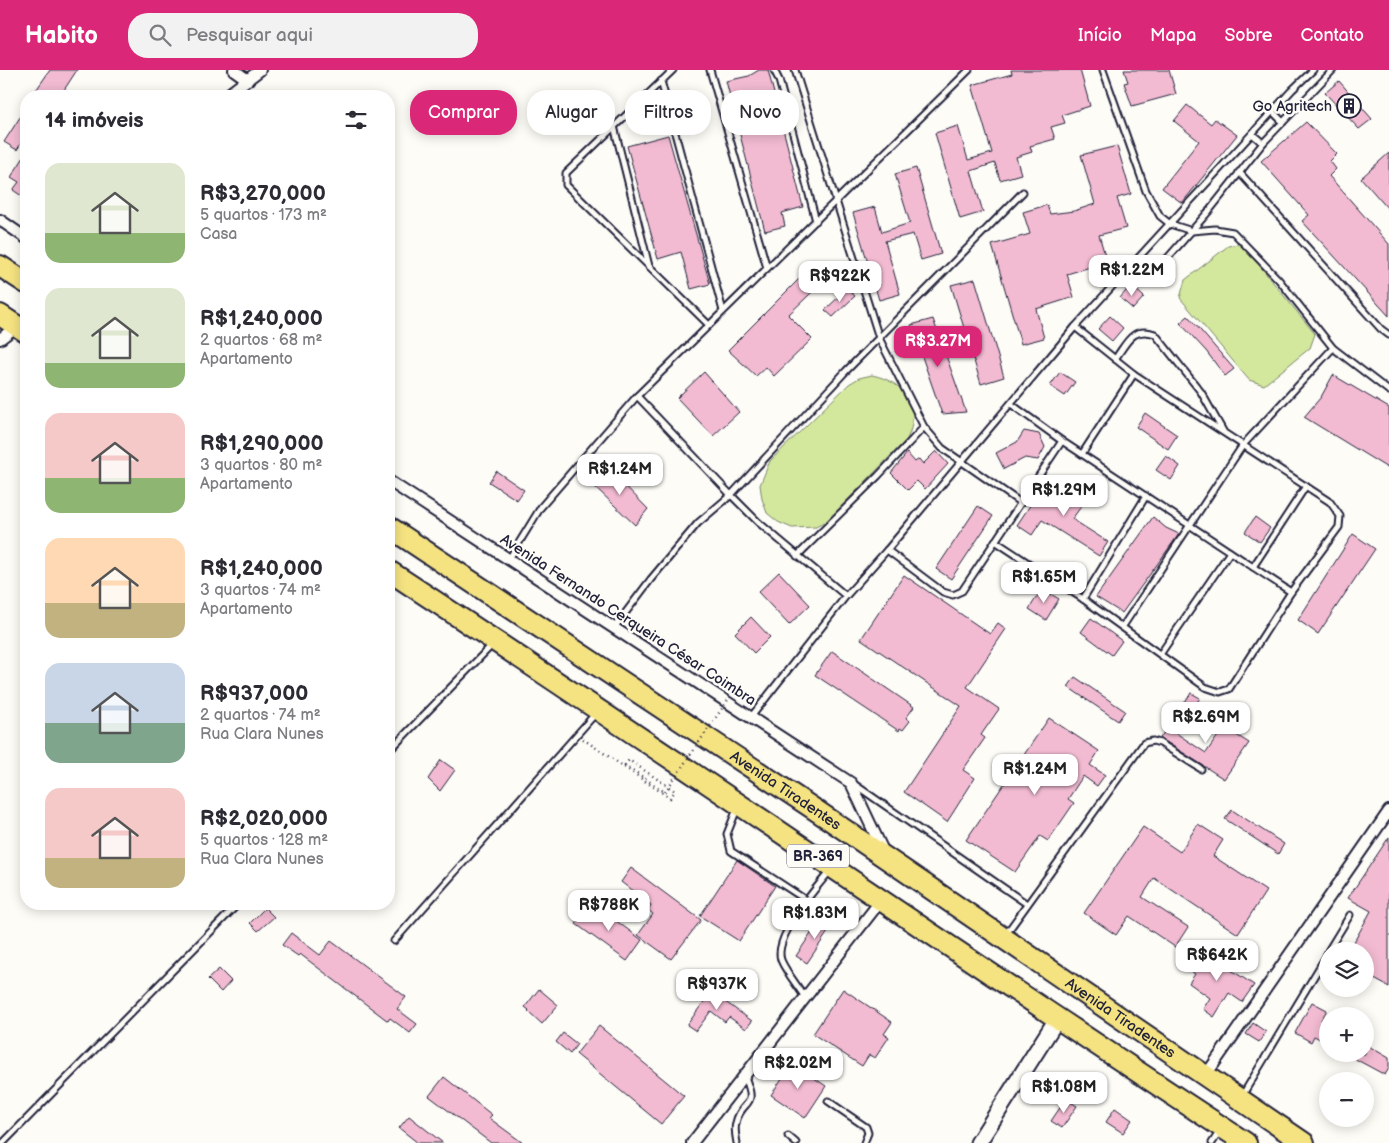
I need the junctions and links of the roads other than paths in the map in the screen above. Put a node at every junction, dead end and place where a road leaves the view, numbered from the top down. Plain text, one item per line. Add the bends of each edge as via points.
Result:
1 (234, 70) edge
2 (260, 70) edge
3 (673, 70) edge
4 (710, 70) edge
5 (774, 70) edge
6 (795, 70) edge
7 (969, 70) edge
8 (1103, 70) edge
9 (1313, 70) edge
10 (1333, 70) edge
11 (248, 80) junction
12 (661, 81) junction
13 (234, 90) edge
14 (1272, 111) junction
15 (1283, 122) junction
16 (615, 125) edge
17 (615, 130) edge
18 (1252, 134) junction
19 (605, 135) edge
20 (1263, 143) junction
21 (1239, 172) junction
22 (1023, 192) dead end
23 (837, 200) junction
24 (0, 220) edge
25 (816, 221) junction
26 (1170, 224) junction
27 (1192, 231) junction
28 (20, 234) edge
29 (1134, 265) junction
30 (0, 266) edge
31 (650, 267) junction
32 (767, 268) junction
33 (20, 279) edge
34 (723, 311) junction
35 (0, 315) edge
36 (709, 325) junction
37 (1075, 327) junction
38 (20, 328) edge
39 (20, 330) edge
40 (1389, 334) edge
41 (879, 338) junction
42 (0, 339) edge
43 (1333, 348) junction
44 (1115, 359) junction
45 (1134, 374) junction
46 (1389, 390) edge
47 (637, 396) junction
48 (1011, 404) junction
49 (924, 427) junction
50 (1223, 432) junction
51 (1062, 441) junction
52 (1243, 445) junction
53 (1082, 454) junction
54 (962, 462) junction
55 (395, 485) edge
56 (1306, 486) junction
57 (731, 495) junction
58 (1146, 496) junction
59 (1021, 503) junction
60 (1191, 526) junction
61 (395, 531) edge
62 (996, 541) junction
63 (887, 550) junction
64 (1230, 552) junction
65 (797, 556) junction
66 (509, 559) junction
67 (1253, 567) junction
68 (395, 575) edge
69 (1291, 592) junction
70 (846, 596) junction
71 (1083, 599) junction
72 (1122, 626) junction
73 (614, 628) junction
74 (496, 642) junction
75 (1161, 653) junction
76 (599, 709) junction
77 (750, 718) junction
78 (395, 745) edge
79 (1201, 770) dead end
80 (851, 783) junction
81 (740, 804) junction
82 (1389, 811) edge
83 (886, 859) junction
84 (834, 866) junction
85 (882, 899) junction
86 (806, 900) junction
87 (1028, 904) junction
88 (232, 910) edge
89 (1350, 915) dead end
90 (1002, 939) junction
91 (394, 941) dead end
92 (1334, 942) edge
93 (1319, 967) edge
94 (804, 996) junction
95 (1058, 1019) junction
96 (744, 1074) junction
97 (1206, 1075) junction
98 (1240, 1099) junction
99 (828, 1101) dead end
100 (1217, 1135) edge
101 (788, 1136) dead end
102 (3, 1143) edge
103 (692, 1143) edge
104 (737, 1143) edge
105 (796, 1143) edge
106 (864, 1143) edge
107 (978, 1143) edge
108 (1246, 1143) edge
109 (1304, 1143) edge

1 - 11 street
2 - 11 street
3 - 12 lane
4 - 32 lane
5 - 25 lane
6 - 23 lane
7 - 23 lane
8 - 26 lane via 1146,191 1160,216
9 - 14 lane
10 - 15 lane
11 - 13 street
12 - 16 lane
12 - 34 lane
14 - 15 lane
14 - 18 lane
15 - 20 lane
17 - 31 lane
18 - 20 lane
18 - 26 lane
19 - 31 lane via 566,173 566,185
20 - 21 lane
21 - 27 lane
21 - 40 lane
22 - 41 lane
23 - 25 lane
23 - 41 lane
24 - 28 street
25 - 32 lane
26 - 27 lane
26 - 29 lane
27 - 29 lane via 1165,261
27 - 43 lane via 1215,229 1233,232 1279,280
29 - 37 lane
30 - 33 highway
31 - 36 lane
32 - 34 lane
34 - 36 lane
35 - 38 highway
36 - 47 lane
37 - 44 lane
37 - 48 lane
39 - 42 street
41 - 49 lane
41 - 57 lane
43 - 46 lane
43 - 52 lane
44 - 45 lane
44 - 50 lane via 1135,333 1155,334 1201,392
45 - 50 lane
45 - 53 lane
47 - 57 lane
47 - 66 lane via 541,507
48 - 51 lane
48 - 54 lane
49 - 54 lane via 942,448
49 - 65 lane
50 - 52 lane
51 - 53 lane
51 - 59 lane
52 - 56 lane
52 - 60 lane
53 - 58 lane
54 - 59 lane
54 - 63 lane
55 - 66 street, Avenida Fernando Cerqueira César Coimbra
56 - 67 lane
56 - 69 lane via 1330,502 1340,516 1339,527
57 - 65 lane
57 - 73 lane via 698,522
58 - 60 lane
58 - 71 lane
59 - 62 lane
60 - 64 lane
60 - 72 lane
61 - 83 highway, Avenida Tiradentes / BR-369
62 - 63 lane via 962,592 953,595 943,592
62 - 71 lane
63 - 70 lane
64 - 67 lane
64 - 75 lane
65 - 70 lane
66 - 73 street, Avenida Fernando Cerqueira César Coimbra
67 - 69 lane
68 - 74 highway, BR-369
69 - 75 lane via 1229,689 1220,692 1205,687
70 - 77 lane
71 - 72 lane
72 - 75 lane
73 - 77 street, Avenida Fernando Cerqueira César Coimbra
74 - 76 highway, BR-369
74 - 78 lane
76 - 81 highway, BR-369
76 - 91 lane
77 - 80 street, Avenida Fernando Cerqueira César Coimbra
79 - 87 lane via 1160,743 1144,743
80 - 83 street
80 - 87 lane
81 - 84 highway, BR-369
81 - 86 lane via 727,834 732,851
82 - 97 street
83 - 90 highway, Avenida Tiradentes / BR-369
84 - 85 highway, BR-369
84 - 86 lane
85 - 94 street
85 - 95 highway, BR-369
86 - 94 lane via 780,949 781,960
87 - 90 lane
88 - 102 lane
89 - 92 lane
90 - 97 highway, Avenida Tiradentes / BR-369
93 - 98 lane
94 - 96 street
95 - 100 highway, BR-369
95 - 107 street
96 - 103 street
96 - 104 lane via 751,1093 736,1121
97 - 98 highway, Avenida Tiradentes / BR-369
98 - 109 highway, Avenida Tiradentes / BR-369
99 - 106 lane via 866,1127 868,1133
100 - 108 highway, BR-369
101 - 105 lane

